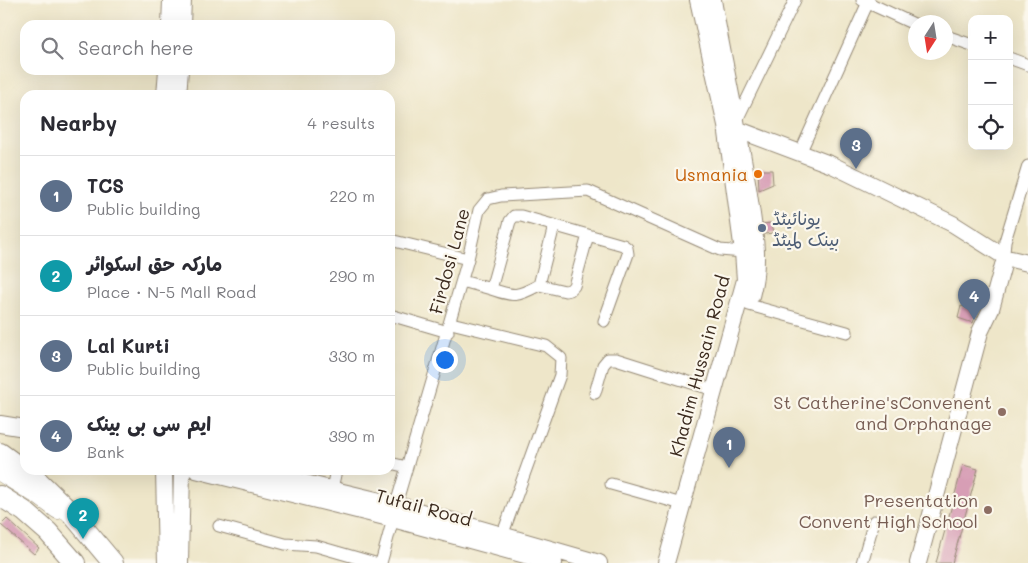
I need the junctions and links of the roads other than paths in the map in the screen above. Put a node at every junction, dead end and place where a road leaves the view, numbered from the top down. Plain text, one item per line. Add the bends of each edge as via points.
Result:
1 (171, 0) edge
2 (183, 0) edge
3 (698, 0) edge
4 (712, 0) edge
5 (796, 0) edge
6 (866, 1) edge
7 (170, 20) edge
8 (182, 20) edge
9 (908, 21) edge
10 (953, 38) edge
11 (968, 44) edge
12 (1013, 59) edge
13 (1028, 65) edge
14 (166, 75) edge
15 (180, 75) edge
16 (165, 90) edge
17 (178, 90) edge
18 (733, 125) junction
19 (800, 153) junction
20 (1028, 166) edge
21 (554, 226) junction
22 (588, 235) junction
23 (395, 241) edge
24 (743, 252) junction
25 (1005, 258) junction
26 (468, 259) junction
27 (1028, 263) edge
28 (462, 281) junction
29 (538, 285) junction
30 (491, 289) junction
31 (748, 305) junction
32 (991, 309) junction
33 (395, 316) edge
34 (604, 321) dead end
35 (449, 327) junction
36 (847, 332) dead end
37 (714, 390) junction
38 (595, 393) dead end
39 (0, 424) edge
40 (20, 427) edge
41 (1, 459) edge
42 (395, 464) edge
43 (20, 467) edge
44 (407, 467) junction
45 (31, 475) edge
46 (164, 475) edge
47 (182, 475) edge
48 (220, 475) edge
49 (272, 475) edge
50 (335, 475) edge
51 (611, 484) dead end
52 (332, 489) junction
53 (0, 496) edge
54 (682, 504) junction
55 (395, 512) junction
56 (874, 521) dead end
57 (219, 526) dead end
58 (48, 532) junction
59 (502, 536) junction
60 (76, 563) edge
61 (86, 563) edge
62 (113, 563) edge
63 (166, 563) edge
64 (180, 563) edge
65 (375, 563) edge
66 (381, 563) edge
67 (554, 563) edge
68 (599, 563) edge
69 (666, 563) edge
70 (677, 563) edge
71 (862, 563) edge
72 (918, 563) edge
73 (928, 563) edge

1 - 7 main road
2 - 8 main road
3 - 18 main road, Khadim Hussain Road
4 - 18 main road, Khadim Hussain Road
5 - 18 street
6 - 9 street
6 - 19 street
10 - 11 street
12 - 13 street
14 - 16 main road
15 - 17 main road
18 - 19 main road
18 - 24 main road, Khadim Hussain Road
18 - 31 main road, Khadim Hussain Road via 744,165 757,252 755,280
19 - 25 main road via 832,165 953,224
20 - 25 street via 1005,241
21 - 22 street
21 - 29 street
21 - 30 street via 514,216
22 - 29 street via 574,286 565,291
22 - 34 street via 624,244 627,248 628,254
23 - 26 street
24 - 26 street, Firdosi Lane via 720,250 588,191 488,199 479,210
24 - 37 main road, Khadim Hussain Road via 745,280
25 - 27 main road
25 - 32 main road
26 - 28 street, Firdosi Lane
28 - 30 street
28 - 35 street, Firdosi Lane
29 - 30 street via 522,294 508,295
31 - 36 street
31 - 70 main road, Khadim Hussain Road
32 - 72 main road via 980,332
32 - 73 main road via 989,335
33 - 35 street
35 - 44 street, Firdosi Lane
35 - 59 street via 546,346 561,358 560,375
37 - 38 street via 608,359 603,365
37 - 54 main road, Khadim Hussain Road
39 - 40 main road
41 - 43 highway
42 - 44 street
44 - 55 street, Firdosi Lane
45 - 62 highway via 72,514
46 - 63 main road
47 - 64 main road
48 - 55 main road, Tufail Road
49 - 52 main road, Tufail Road
50 - 52 street
51 - 54 street
52 - 55 main road, Tufail Road
53 - 58 highway
54 - 69 main road, Khadim Hussain Road
55 - 59 main road, Tufail Road
55 - 66 street, Firdosi Lane
55 - 67 main road, Tufail Road
56 - 71 street
57 - 65 street via 285,544 316,546
58 - 60 highway
58 - 61 main road
59 - 68 main road, Tufail Road

